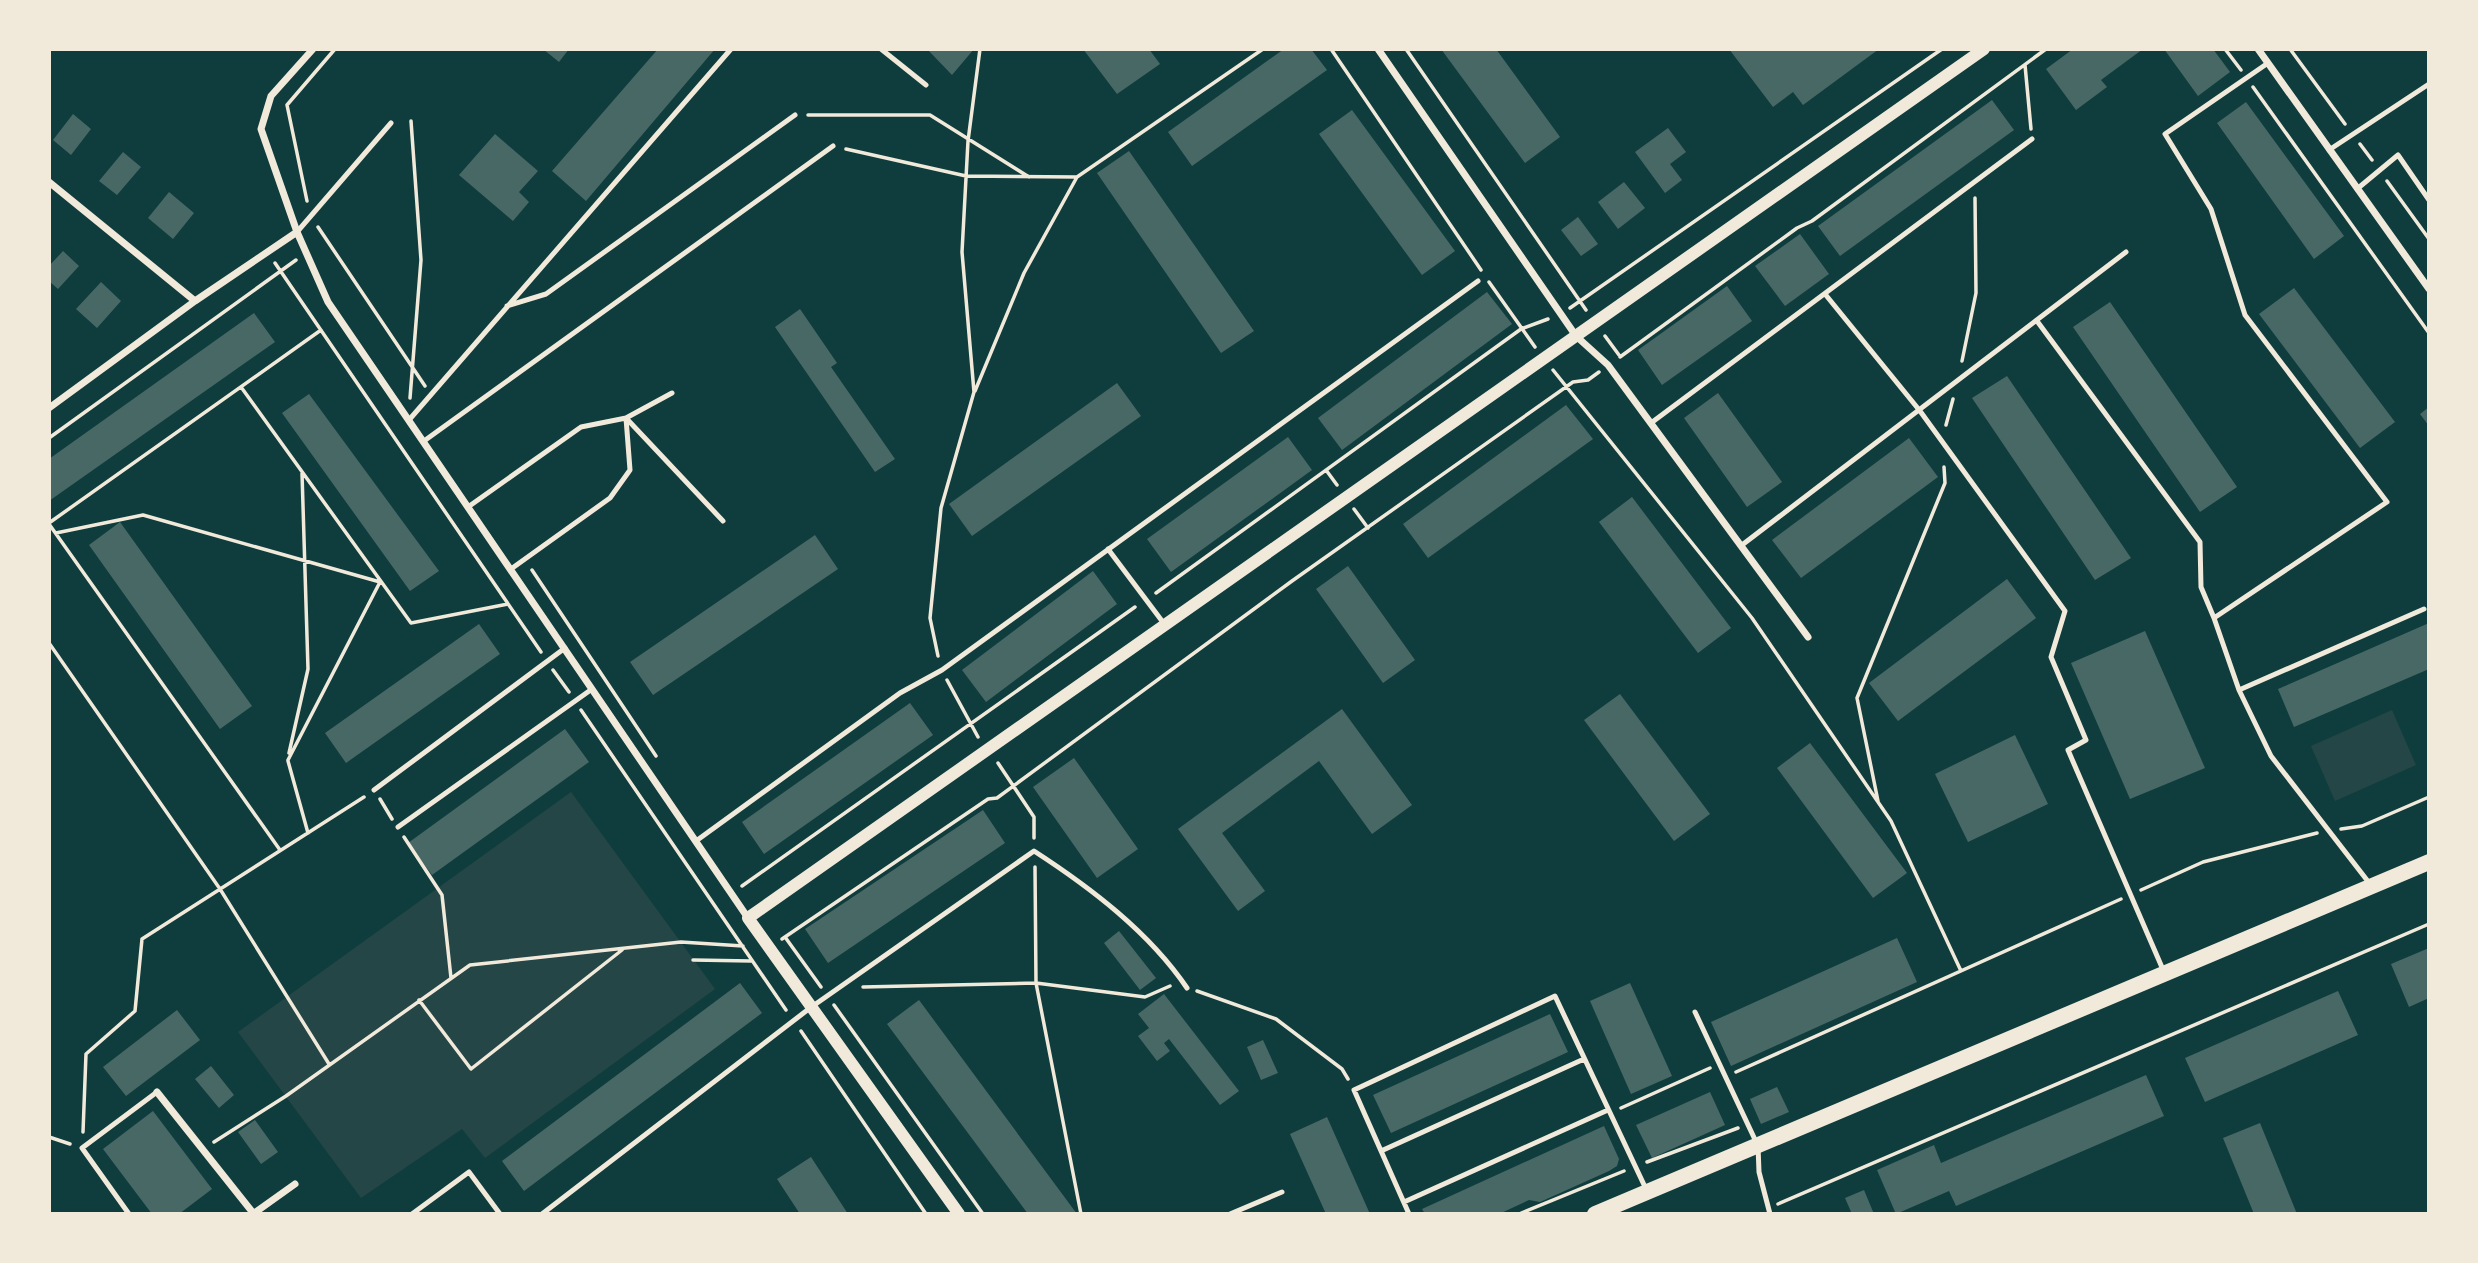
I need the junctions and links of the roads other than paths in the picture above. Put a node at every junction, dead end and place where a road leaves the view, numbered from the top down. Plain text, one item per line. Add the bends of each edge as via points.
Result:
1 (313, 49) edge
2 (731, 49) edge
3 (881, 49) edge
4 (1378, 49) edge
5 (1984, 49) edge
6 (2258, 49) edge
7 (2268, 62) junction
8 (2429, 84) edge
9 (926, 85) dead end
10 (795, 115) road end
11 (391, 123) dead end
12 (2032, 139) road end
13 (833, 146) road end
14 (2329, 150) junction
15 (49, 182) edge
16 (2357, 189) junction
17 (2429, 200) edge
18 (297, 232) junction
19 (2126, 252) dead end
20 (1478, 281) dead end
21 (2429, 289) edge
22 (1825, 294) junction
23 (195, 301) junction
24 (507, 306) junction
25 (2037, 321) junction
26 (1576, 336) junction
27 (672, 393) dead end
28 (49, 408) edge
29 (1920, 411) junction
30 (626, 418) junction
31 (409, 420) junction
32 (1651, 423) junction
33 (424, 442) junction
34 (468, 507) junction
35 (723, 521) dead end
36 (1742, 545) junction
37 (1108, 549) junction
38 (511, 569) junction
39 (2424, 609) dead end
40 (2214, 618) junction
41 (1165, 625) junction
42 (1808, 637) dead end
43 (565, 648) junction
44 (592, 689) junction
45 (2239, 690) junction
46 (374, 790) road end
47 (398, 827) road end
48 (696, 841) junction
49 (2429, 862) edge
50 (2372, 886) junction
51 (748, 918) junction
52 (2165, 974) junction
53 (1188, 988) road end
54 (810, 1008) junction
55 (1695, 1012) dead end
56 (1584, 1059) junction
57 (157, 1092) joint
58 (1609, 1112) junction
59 (1758, 1146) junction
60 (1381, 1151) junction
61 (295, 1184) dead end
62 (1282, 1192) dead end
63 (1647, 1192) junction
64 (1404, 1202) junction
65 (1769, 1211) edge
66 (129, 1214) edge
67 (254, 1214) edge
68 (412, 1214) edge
69 (500, 1214) edge
70 (542, 1214) edge
71 (959, 1214) edge
72 (1230, 1214) edge
73 (1409, 1214) edge
74 (1595, 1214) edge

1 - 18 street via 271,96 261,129
2 - 24 lane
3 - 9 lane
4 - 26 street
5 - 26 street
6 - 7 street
7 - 14 street
7 - 40 lane via 2165,134 2211,209 2245,315 2387,502
8 - 14 lane
10 - 24 lane via 546,294
11 - 18 lane
12 - 22 lane
13 - 33 lane
14 - 16 street
15 - 23 street
16 - 17 lane via 2398,155
16 - 21 street
18 - 23 street
18 - 31 street via 328,302
19 - 25 lane
20 - 37 lane
22 - 29 lane
22 - 32 lane
23 - 28 street
24 - 31 lane
25 - 29 lane
25 - 40 lane via 2200,542 2200,587
26 - 32 street via 1608,365
26 - 41 street
27 - 30 lane
29 - 36 lane
29 - 52 lane via 2066,611 2051,657 2086,740 2068,750
30 - 34 lane via 581,427
30 - 35 lane
30 - 38 lane via 629,470 610,498
31 - 33 street
32 - 36 street
33 - 34 street
34 - 38 street
36 - 42 street
37 - 41 lane
37 - 48 lane
38 - 43 street
39 - 45 lane
40 - 45 lane
41 - 51 street
43 - 44 street
43 - 46 lane
44 - 47 lane
44 - 48 street
45 - 50 lane via 2271,756
48 - 51 street
49 - 50 main road
50 - 52 main road
51 - 54 street
52 - 59 main road
53 - 54 lane via 1171,964 1087,886 1034,851
54 - 70 lane
54 - 71 street
55 - 59 lane
56 - 58 lane
56 - 60 lane
56 - 60 lane via 1555,996 1354,1090
57 - 66 lane via 82,1148
57 - 67 street
58 - 63 lane
58 - 64 lane
59 - 63 main road
59 - 65 lane
60 - 64 lane
61 - 67 street
62 - 72 lane
63 - 74 main road
64 - 73 lane
68 - 69 lane via 468,1172

